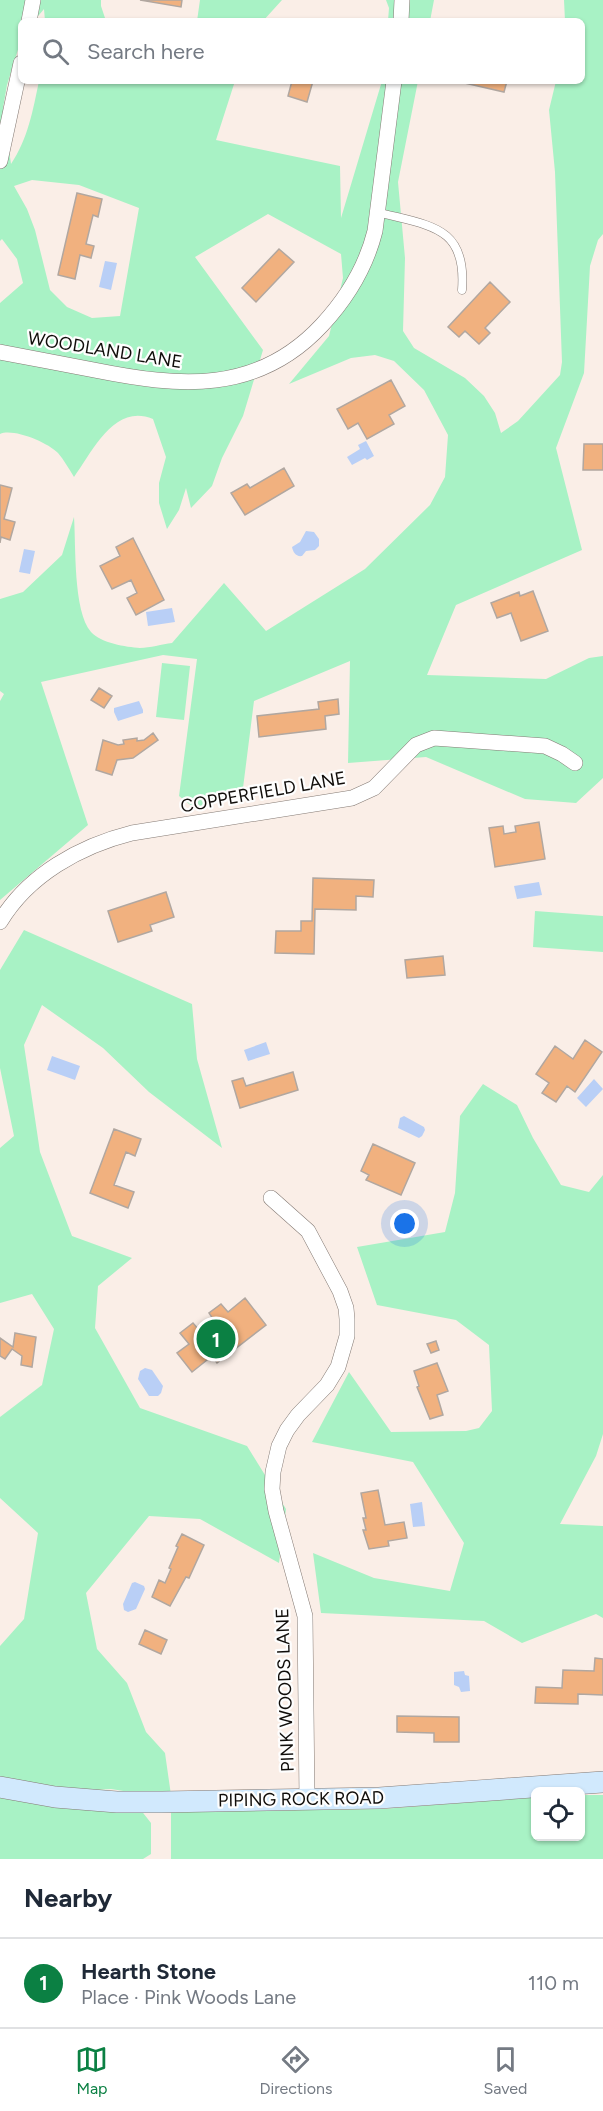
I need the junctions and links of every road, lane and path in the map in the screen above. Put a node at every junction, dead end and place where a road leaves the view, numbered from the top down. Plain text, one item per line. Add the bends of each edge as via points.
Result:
1 (33, 0) edge
2 (402, 0) edge
3 (30, 18) edge
4 (401, 18) edge
5 (18, 77) edge
6 (394, 84) edge
7 (0, 161) edge
8 (377, 212) junction
9 (462, 290) dead end
10 (0, 352) edge
11 (575, 763) dead end
12 (0, 922) edge
13 (271, 1198) dead end
14 (603, 1782) edge
15 (0, 1787) edge
16 (307, 1800) junction

1 - 3 street
2 - 4 street
5 - 7 street
6 - 8 street, WOODLAND LANE
8 - 9 lane via 432,228 450,238 457,247 463,270
8 - 10 street, WOODLAND LANE via 369,255 330,317 292,353 255,372 191,383 140,379
11 - 12 street, COPPERFIELD LANE via 545,746 434,738 416,745 374,788 352,798 132,833 70,856 30,887
13 - 16 street, PINK WOODS LANE via 308,1231 339,1291 347,1319 347,1336 338,1367 287,1430 273,1472 276,1511 306,1616
14 - 16 street, PIPING ROCK ROAD
15 - 16 street, PIPING ROCK ROAD via 117,1802

